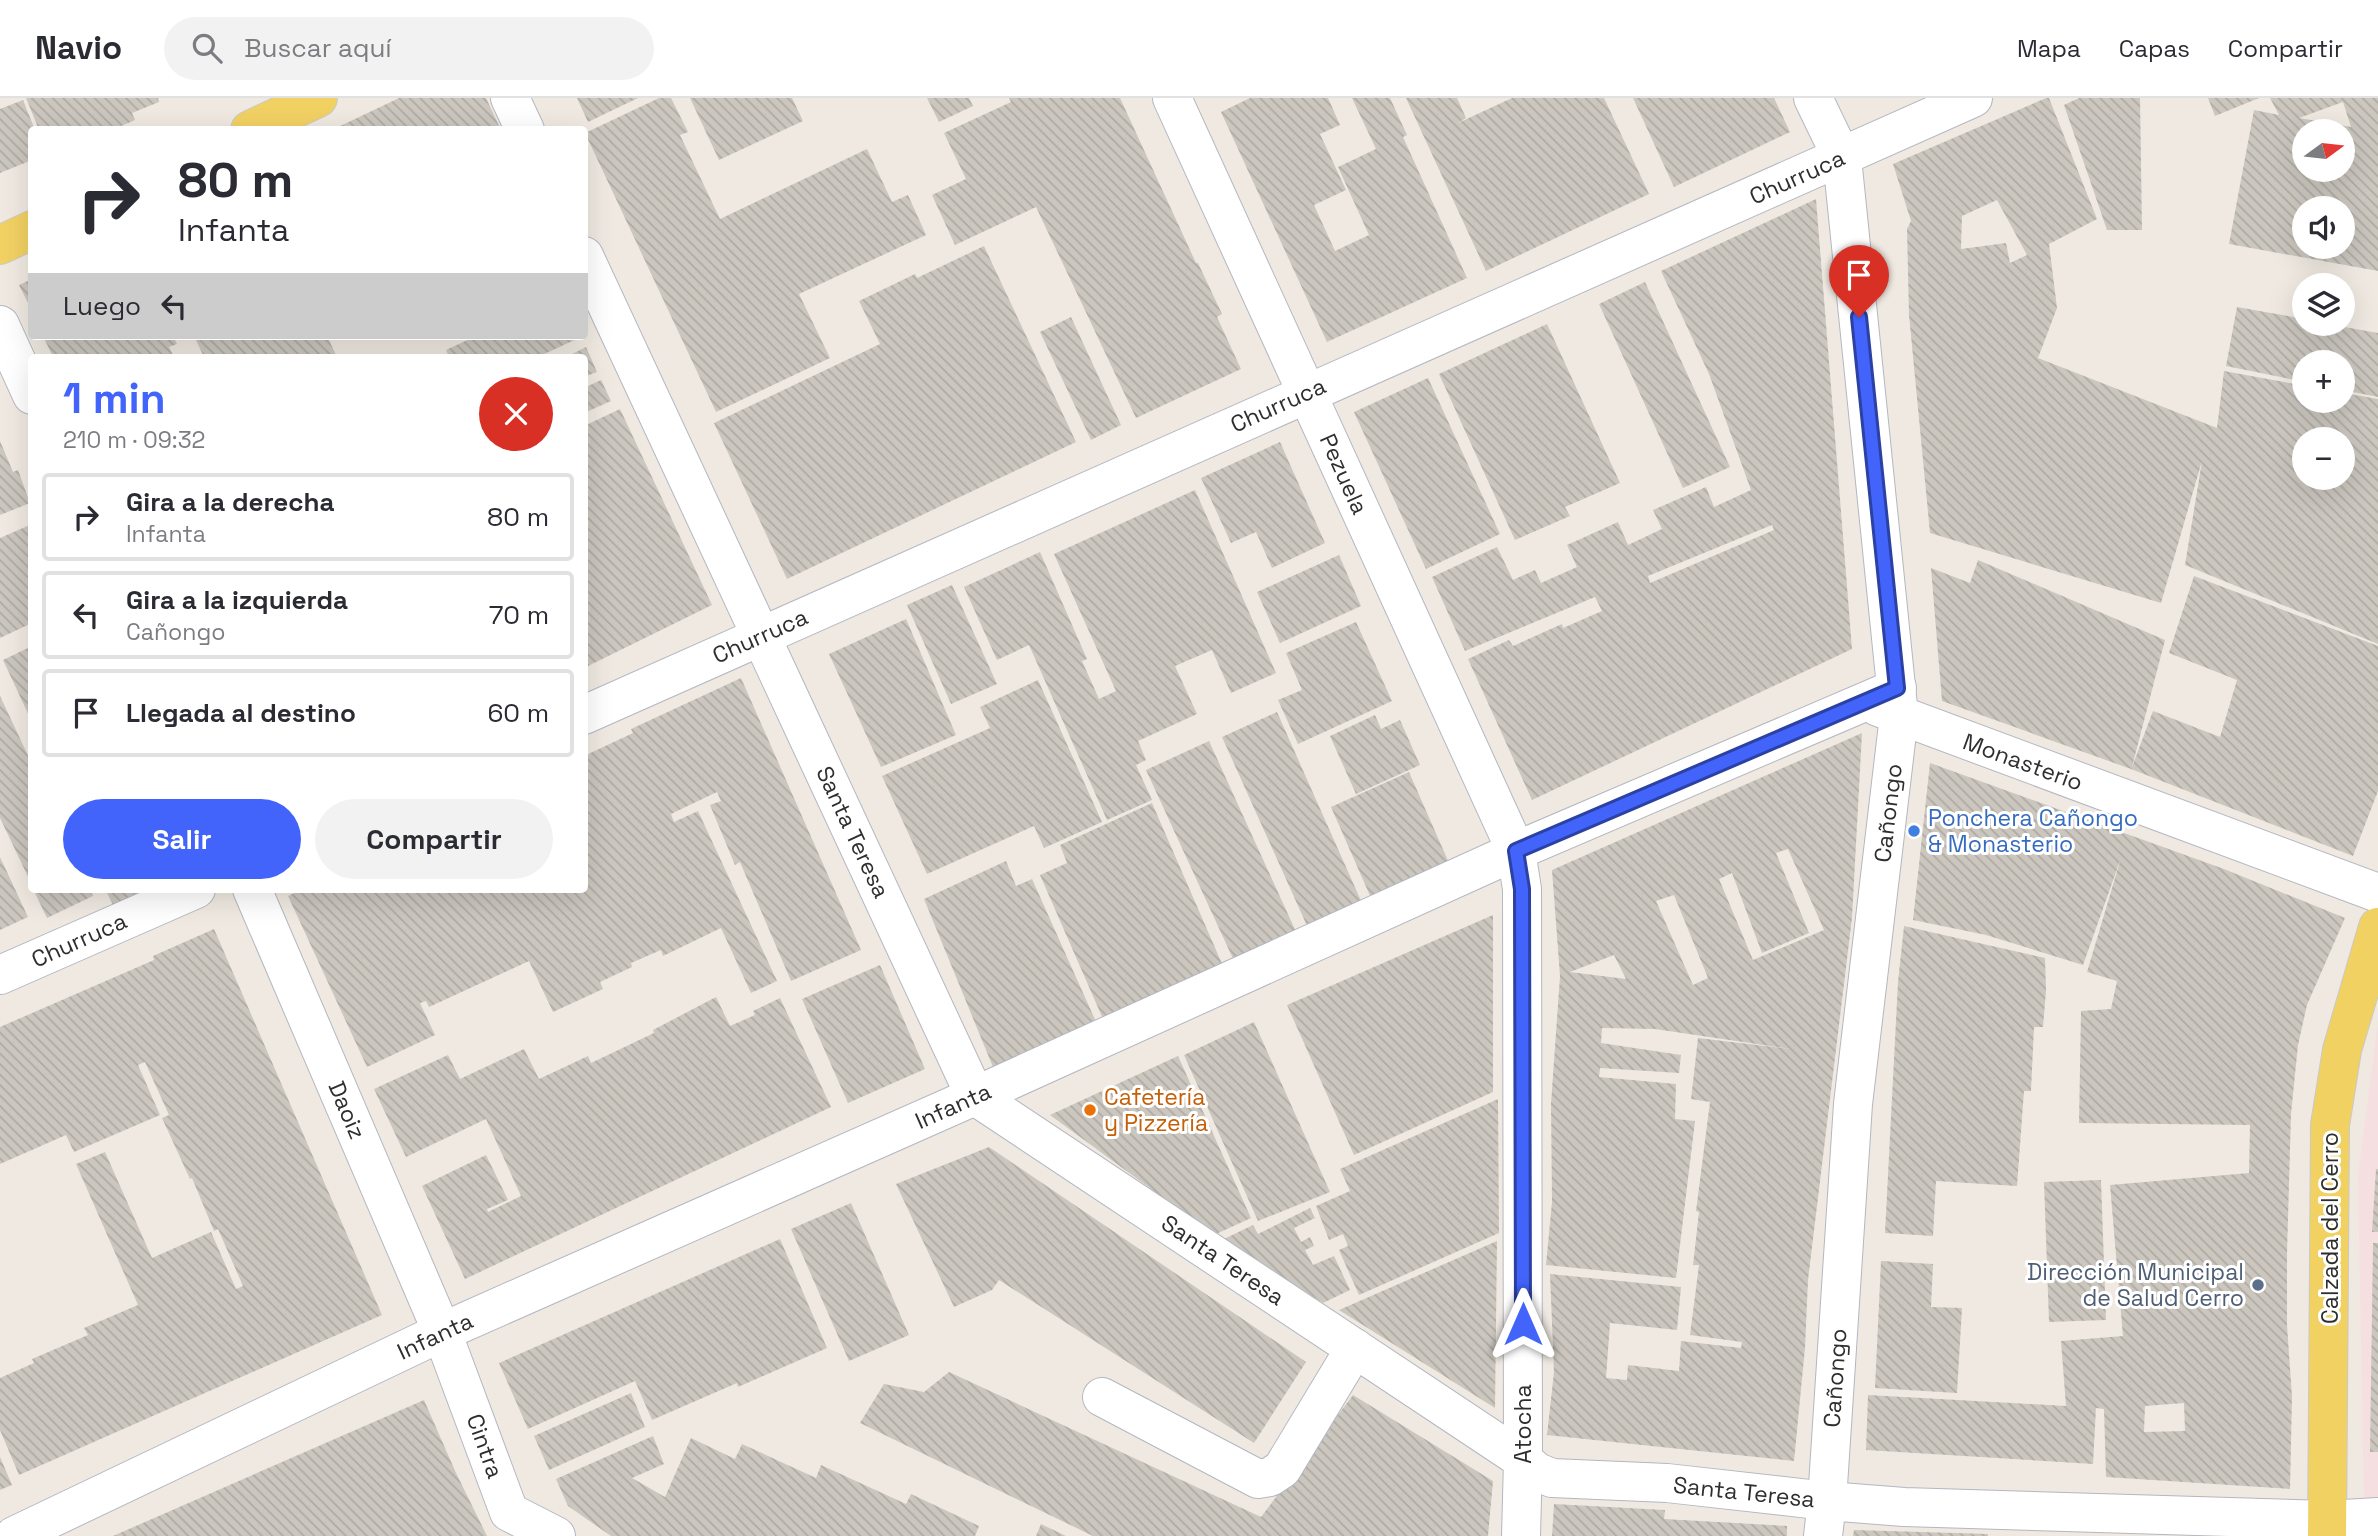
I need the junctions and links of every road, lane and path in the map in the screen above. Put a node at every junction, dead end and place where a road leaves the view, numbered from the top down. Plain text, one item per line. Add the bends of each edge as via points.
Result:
1 (318, 98) edge
2 (510, 98) edge
3 (1172, 98) edge
4 (1813, 98) edge
5 (1973, 98) edge
6 (258, 126) edge
7 (523, 126) edge
8 (1842, 158) junction
9 (28, 232) edge
10 (0, 244) edge
11 (588, 265) edge
12 (0, 325) edge
13 (28, 386) edge
14 (1307, 393) junction
15 (762, 636) junction
16 (1887, 702) junction
17 (588, 713) edge
18 (1516, 851) junction
19 (186, 893) edge
20 (254, 893) edge
21 (2378, 893) edge
22 (2375, 947) edge
23 (0, 975) edge
24 (975, 1096) junction
25 (442, 1332) junction
26 (1355, 1348) junction
27 (1102, 1397) dead end
28 (1523, 1460) junction
29 (2378, 1517) edge
30 (1825, 1518) edge
31 (2327, 1528) edge
32 (14, 1536) edge
33 (556, 1536) edge
34 (1521, 1536) edge

1 - 6 main road
2 - 7 street
3 - 14 street, Pezuela
4 - 8 street, Cañongo
5 - 8 street, Churruca
8 - 14 street, Churruca
8 - 16 street, Cañongo
9 - 10 main road
11 - 15 street, Santa Teresa
12 - 13 street
14 - 15 street, Churruca
14 - 18 street, Pezuela
15 - 17 street, Churruca
15 - 24 street, Santa Teresa
16 - 18 street, Infanta
16 - 21 street, Monasterio
16 - 30 street, Cañongo
18 - 24 street, Infanta
18 - 28 street, Atocha via 1522,889
19 - 23 street, Churruca
20 - 25 street, Daoiz
22 - 31 main road, Calzada del Cerro via 2342,1050 2330,1125
24 - 25 street, Infanta
24 - 26 street, Santa Teresa
25 - 32 street, Infanta
25 - 33 street, Cintra via 509,1512
26 - 27 street via 1282,1469 1270,1477 1258,1479
26 - 28 street, Santa Teresa
28 - 30 street, Santa Teresa via 1552,1478 1667,1483
28 - 34 street, Atocha
29 - 31 street, Santa Teresa
30 - 31 street, Santa Teresa via 1997,1510

